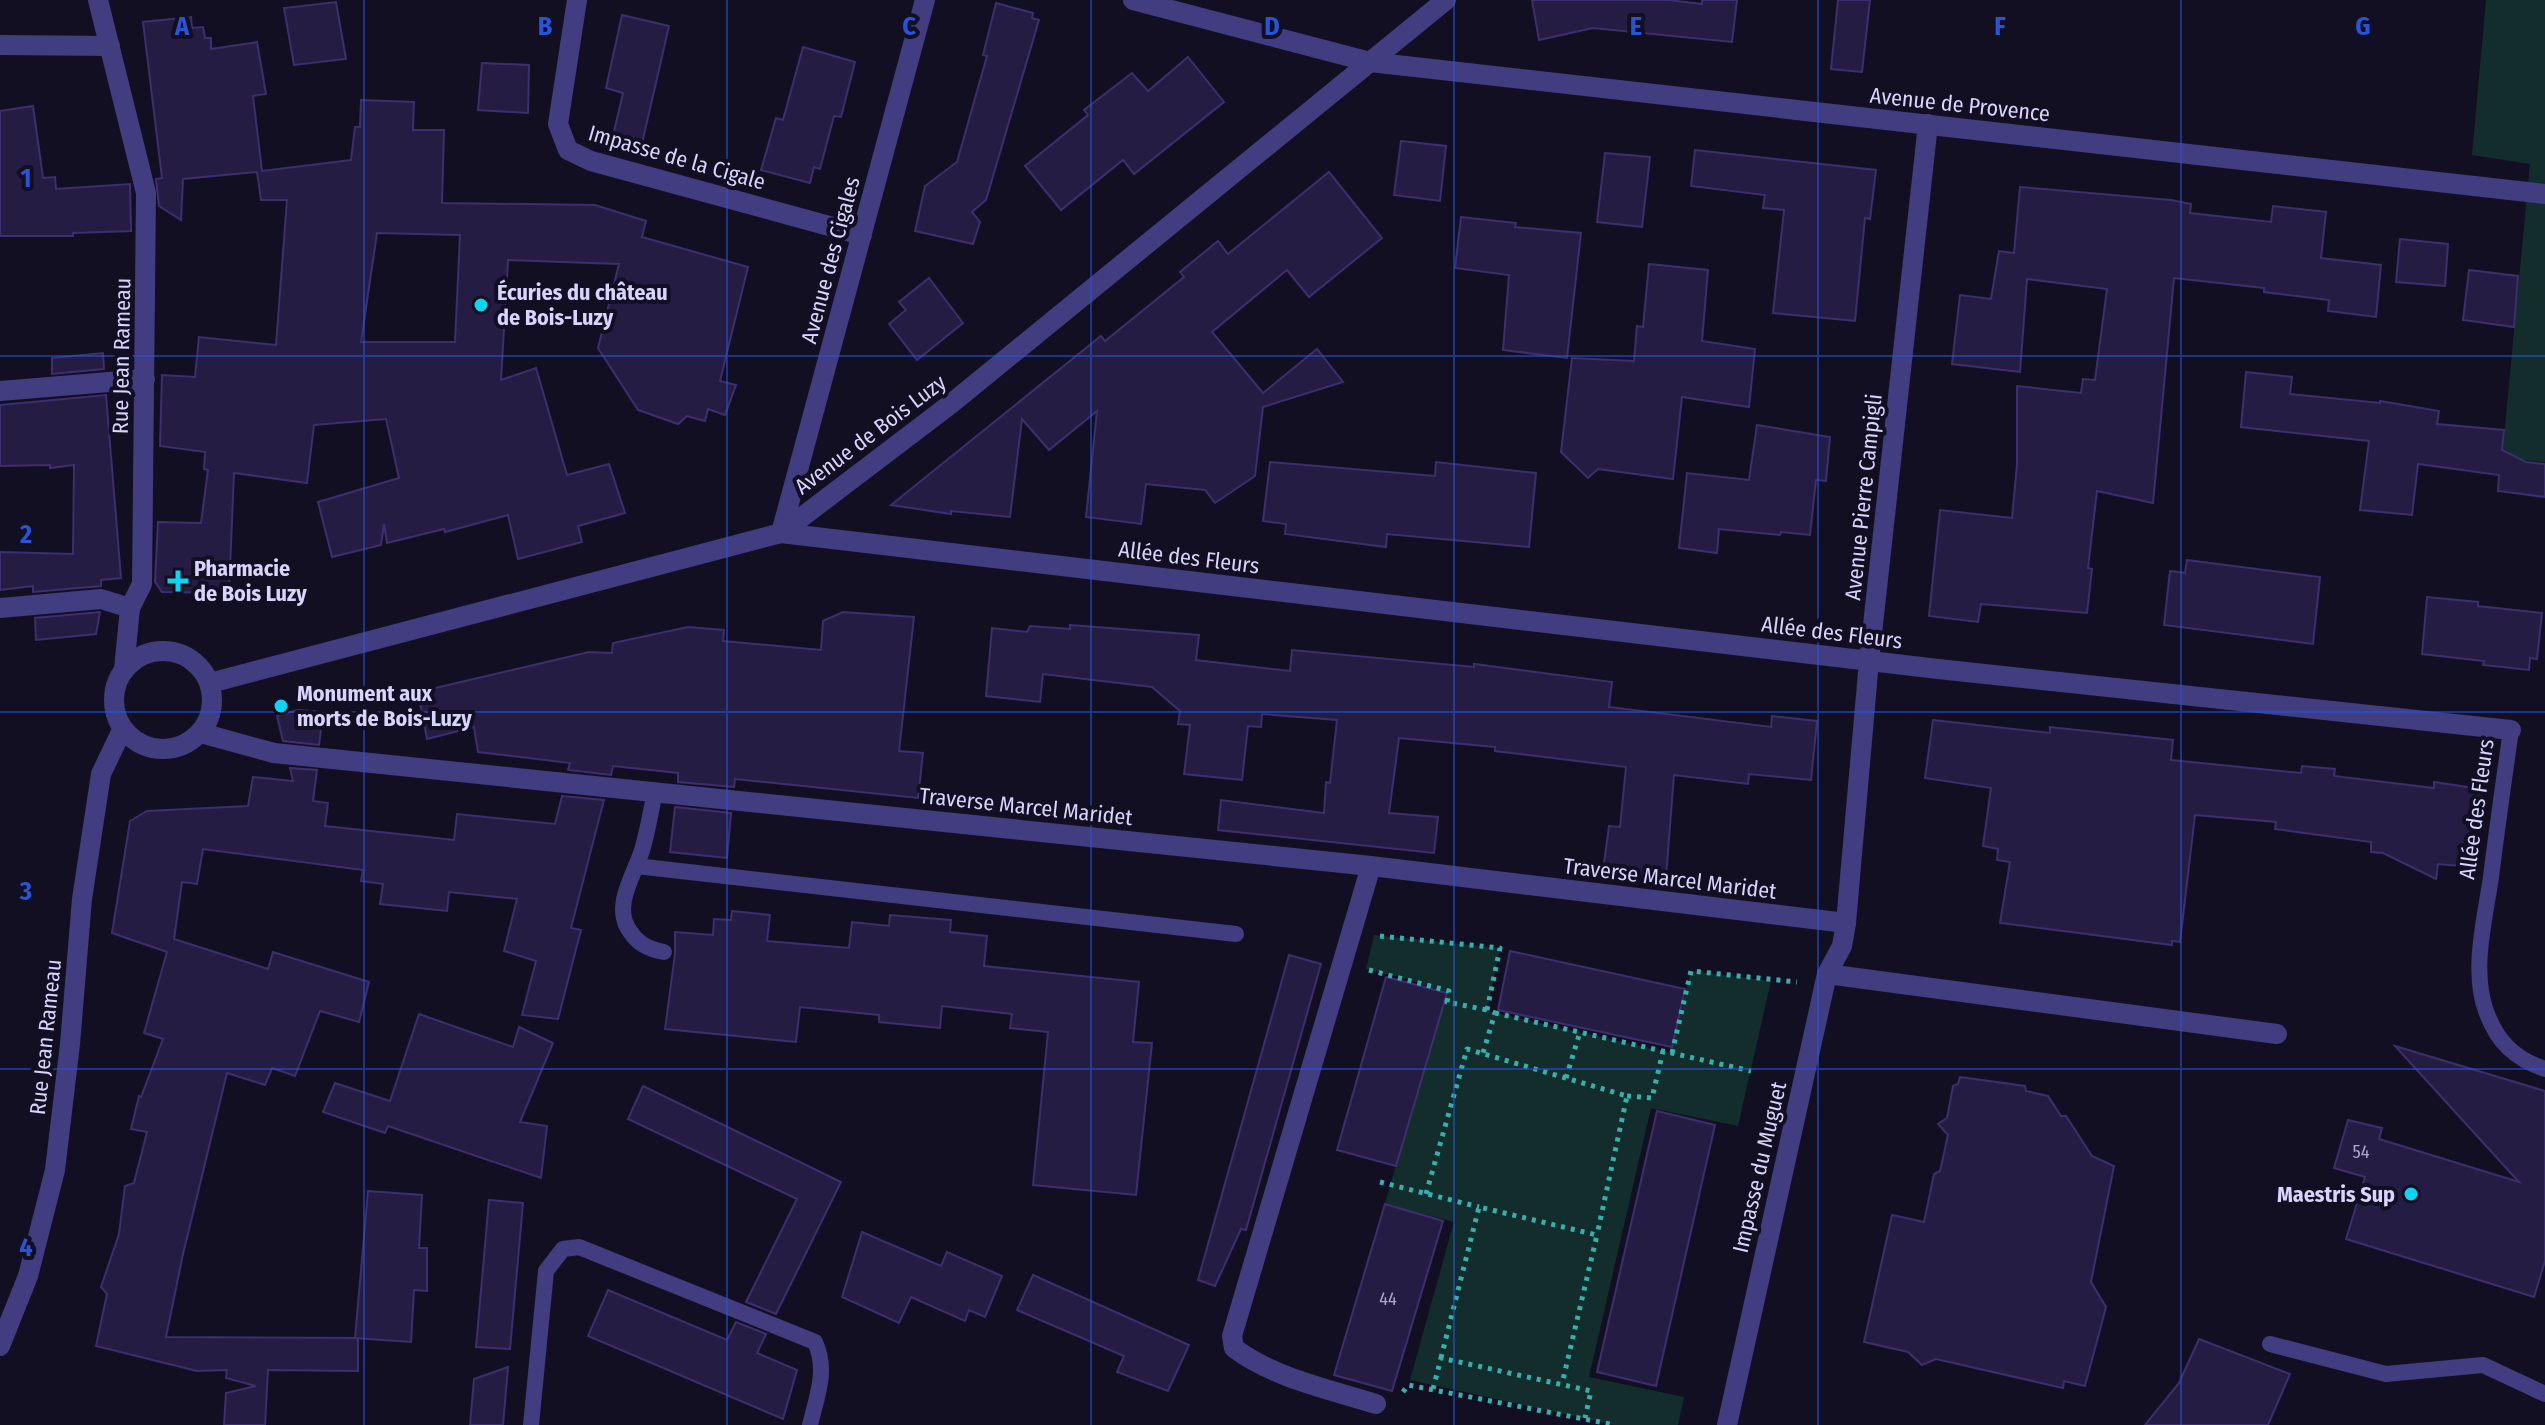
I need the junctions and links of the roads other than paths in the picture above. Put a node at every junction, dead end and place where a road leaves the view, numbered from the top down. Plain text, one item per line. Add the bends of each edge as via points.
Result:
1 (98, 0) edge
2 (577, 0) edge
3 (925, 0) edge
4 (1133, 0) edge
5 (1446, 0) edge
6 (0, 45) edge
7 (110, 46) junction
8 (1370, 62) junction
9 (1928, 124) junction
10 (2545, 194) edge
11 (862, 235) junction
12 (145, 379) junction
13 (0, 391) edge
14 (781, 533) junction
15 (0, 608) edge
16 (130, 608) junction
17 (1869, 661) junction
18 (124, 669) junction
19 (210, 683) junction
20 (122, 730) junction
21 (2511, 730) joint
22 (201, 733) junction
23 (655, 792) junction
24 (636, 866) junction
25 (1371, 866) junction
26 (1846, 923) junction
27 (1236, 934) dead end
28 (664, 952) dead end
29 (1826, 979) junction
30 (2277, 1034) dead end
31 (2545, 1069) edge
32 (2270, 1344) dead end
33 (0, 1346) edge
34 (2545, 1394) edge
35 (1376, 1404) road end
36 (531, 1425) edge
37 (810, 1425) edge
38 (1727, 1425) edge

1 - 7 street, Rue Jean Rameau
2 - 11 street, Impasse de la Cigale via 558,124 568,150 591,161
3 - 11 street, Avenue des Cigales
4 - 8 street, Avenue de Provence
5 - 8 street, Avenue de Bois Luzy
6 - 7 street
7 - 12 street, Rue Jean Rameau via 146,193
8 - 9 street, Avenue de Provence
8 - 14 street, Avenue de Bois Luzy via 952,403
9 - 10 street, Avenue de Provence
9 - 17 street, Avenue Pierre Campigli
11 - 14 street, Avenue des Cigales
12 - 13 street
12 - 16 street, Rue Jean Rameau via 142,584
14 - 17 street, Allée des Fleurs
14 - 19 street, Avenue de Bois Luzy
15 - 16 street via 101,599
16 - 18 street, Rue Jean Rameau
17 - 21 street, Allée des Fleurs
17 - 26 street, Avenue Pierre Campigli
18 - 19 street via 145,653 171,651 195,662
18 - 20 street via 114,688 113,710
19 - 22 street via 210,717
20 - 22 street via 139,745 161,751 183,746
20 - 33 street, Rue Jean Rameau via 101,774 84,885 55,1170 28,1276
21 - 31 lane, Allée des Fleurs via 2480,982 2500,1039 2523,1061
22 - 23 street, Traverse Marcel Maridet via 274,753
23 - 24 lane
23 - 25 street, Traverse Marcel Maridet
24 - 27 lane
24 - 28 lane via 623,899 623,921 648,950
25 - 26 street, Traverse Marcel Maridet
25 - 35 street via 1232,1336 1234,1348 1249,1360
26 - 29 street, Impasse du Muguet
29 - 30 street
29 - 38 street, Impasse du Muguet
32 - 34 lane via 2386,1374 2483,1365
36 - 37 lane via 546,1271 563,1249 579,1247 815,1342 822,1376

